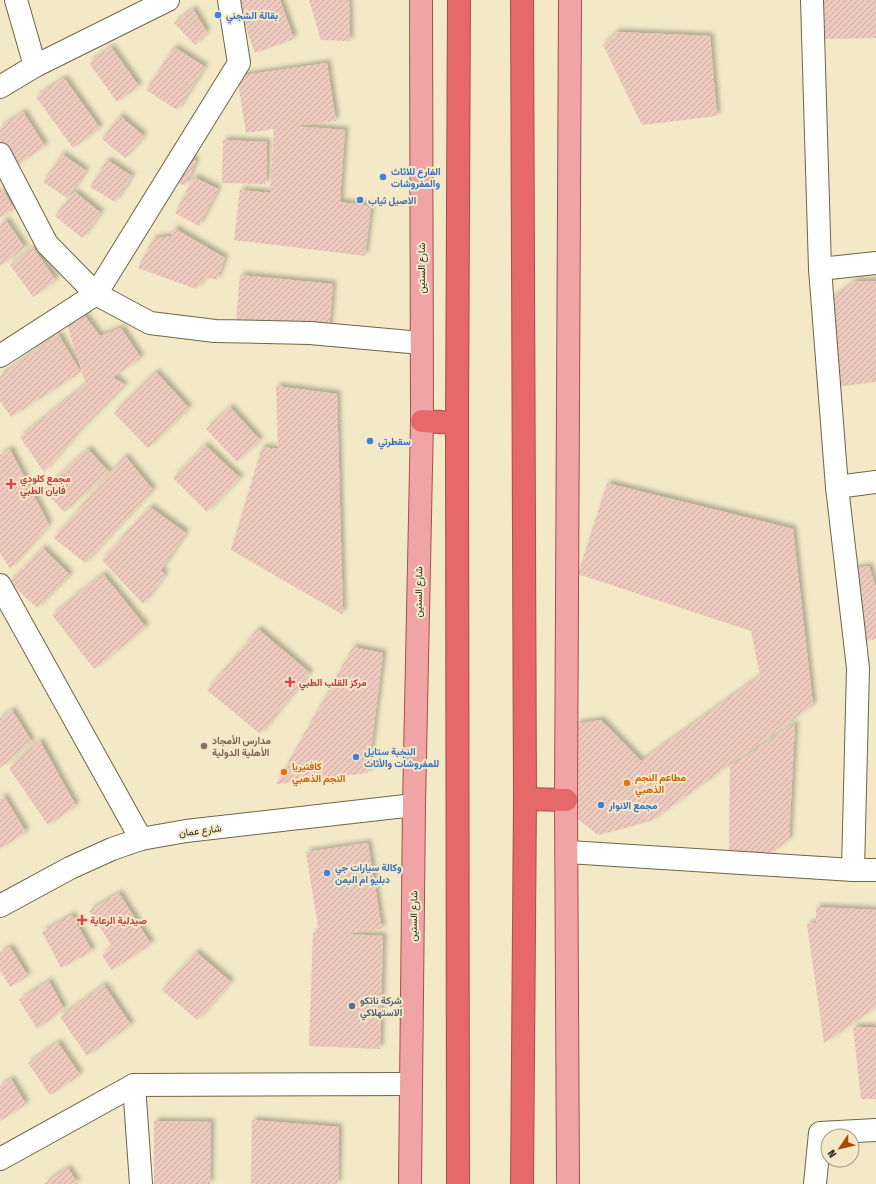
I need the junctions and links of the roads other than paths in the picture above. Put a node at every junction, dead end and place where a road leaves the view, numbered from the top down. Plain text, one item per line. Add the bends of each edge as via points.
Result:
1 (16, 0) edge
2 (168, 0) edge
3 (229, 0) edge
4 (421, 0) edge
5 (459, 0) edge
6 (522, 0) edge
7 (570, 0) edge
8 (812, 0) edge
9 (35, 66) junction
10 (0, 87) edge
11 (0, 154) edge
12 (876, 263) edge
13 (820, 269) junction
14 (96, 294) junction
15 (421, 343) junction
16 (0, 356) edge
17 (422, 421) junction
18 (457, 423) junction
19 (876, 482) edge
20 (837, 487) junction
21 (0, 585) edge
22 (867, 666) edge
23 (525, 799) junction
24 (566, 800) junction
25 (414, 805) junction
26 (141, 839) junction
27 (568, 852) junction
28 (853, 870) junction
29 (876, 870) edge
30 (0, 906) edge
31 (411, 1084) junction
32 (134, 1085) junction
33 (876, 1130) edge
34 (0, 1158) edge
35 (141, 1184) edge
36 (410, 1184) edge
37 (458, 1184) edge
38 (522, 1184) edge
39 (568, 1184) edge
40 (815, 1184) edge

1 - 9 street
2 - 9 street
3 - 14 street via 239,63
4 - 15 main road, شارع الستين
5 - 18 highway
6 - 23 highway
7 - 24 main road
8 - 13 street
9 - 10 street
11 - 14 street via 47,244
12 - 13 street
13 - 20 street
14 - 15 street via 150,323 215,330 310,333
14 - 16 street
15 - 17 main road, شارع الستين
17 - 18 highway
17 - 25 main road, شارع الستين
18 - 37 highway
19 - 20 street
20 - 22 street
21 - 26 street
22 - 28 street
23 - 24 highway
23 - 38 highway
24 - 27 main road
25 - 26 street, شارع عمان via 186,831
25 - 31 main road, شارع الستين
26 - 30 street, شارع عمان via 70,868
27 - 28 street
27 - 39 main road
28 - 29 street
31 - 32 street
31 - 36 main road, شارع الستين
32 - 34 street
32 - 35 street
33 - 40 street via 820,1133

